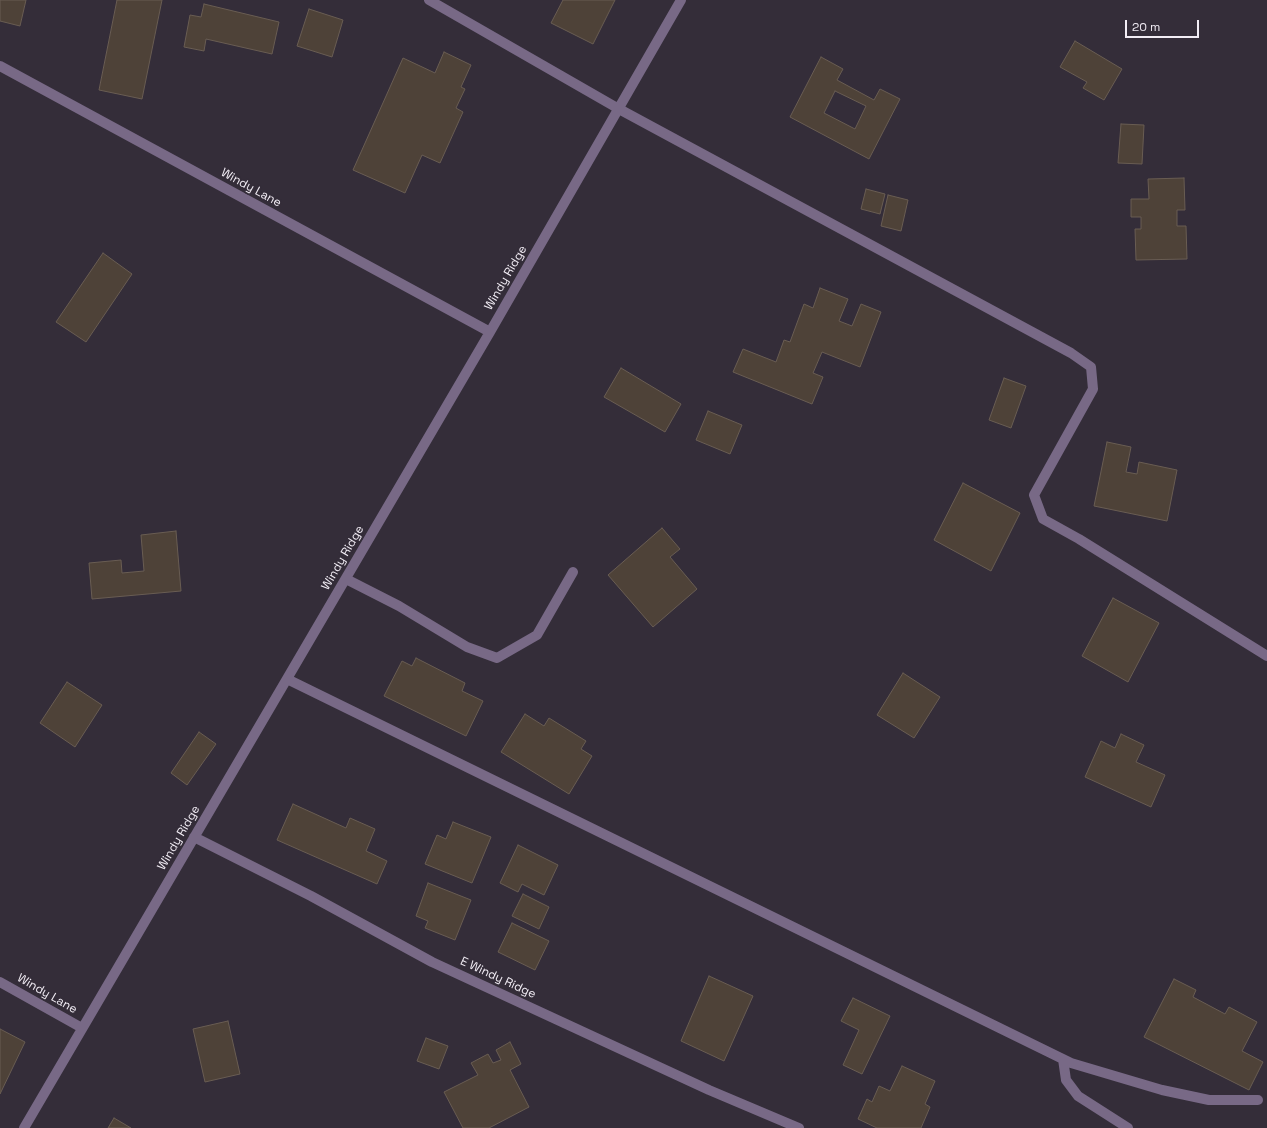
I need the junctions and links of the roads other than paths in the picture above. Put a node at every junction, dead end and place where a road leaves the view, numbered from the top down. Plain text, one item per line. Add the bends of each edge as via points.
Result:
1 (429, 0) edge
2 (681, 0) edge
3 (0, 66) edge
4 (619, 109) junction
5 (490, 332) junction
6 (573, 572) dead end
7 (346, 579) junction
8 (1267, 656) edge
9 (287, 679) junction
10 (194, 837) junction
11 (0, 982) edge
12 (82, 1028) junction
13 (1063, 1059) junction
14 (1258, 1100) dead end
15 (24, 1128) edge
16 (800, 1128) edge
17 (1128, 1128) edge

1 - 4 street
2 - 4 street, Windy Ridge
3 - 5 street, Windy Lane
4 - 5 street, Windy Ridge
4 - 8 street via 1071,353 1091,367 1093,389 1034,495 1043,520 1080,539
5 - 7 street, Windy Ridge
6 - 7 street via 537,635 498,658 467,647 399,606
7 - 9 street, Windy Ridge
9 - 10 street, Windy Ridge
9 - 13 street
10 - 12 street, Windy Ridge
10 - 16 street, E Windy Ridge via 311,896 432,962 709,1090
11 - 12 street, Windy Lane
12 - 15 street, Windy Ridge
13 - 14 street via 1162,1090 1209,1100
13 - 17 street via 1066,1080 1078,1096

